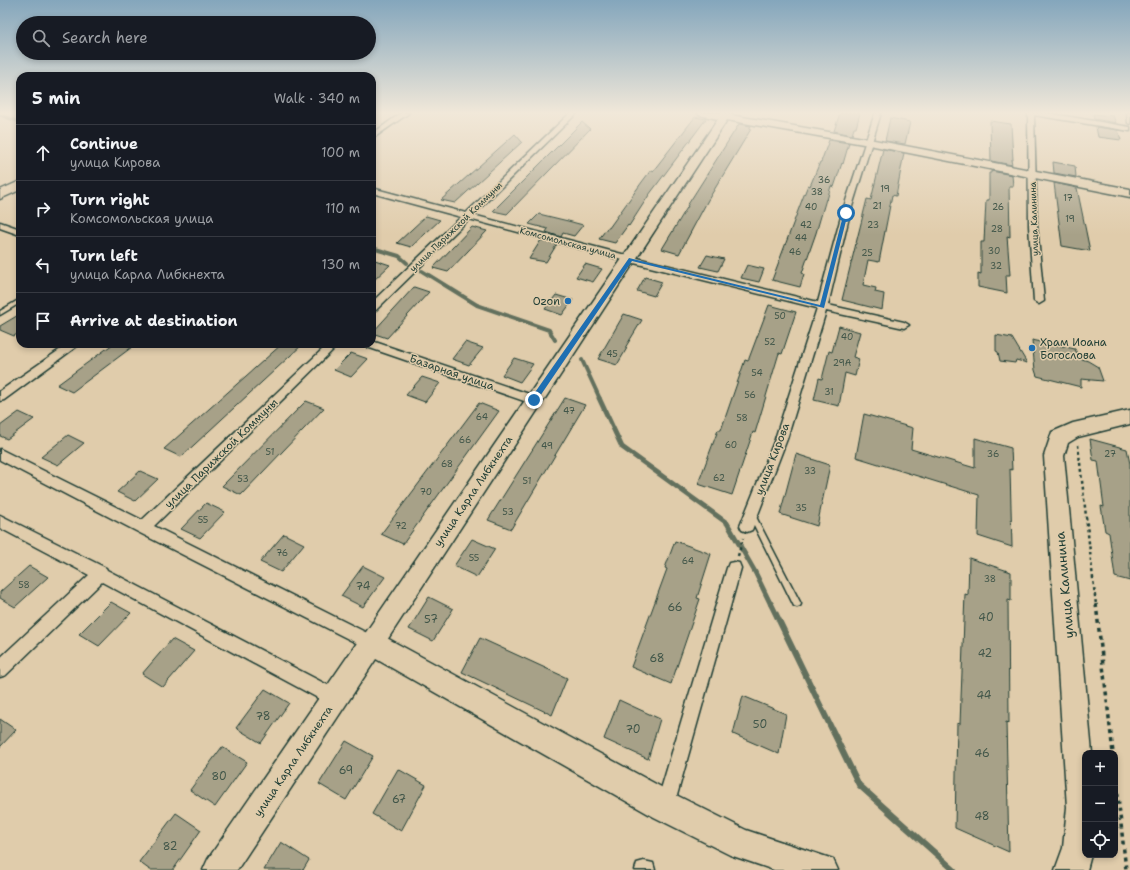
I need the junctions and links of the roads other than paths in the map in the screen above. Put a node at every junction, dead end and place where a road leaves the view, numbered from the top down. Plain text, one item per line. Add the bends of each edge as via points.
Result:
1 (532, 154) edge
2 (700, 154) edge
3 (865, 154) edge
4 (928, 154) edge
5 (1032, 154) edge
6 (1033, 174) junction
7 (16, 188) edge
8 (376, 191) edge
9 (1130, 193) edge
10 (0, 196) edge
11 (467, 216) junction
12 (0, 225) edge
13 (16, 231) edge
14 (630, 259) junction
15 (1039, 301) dead end
16 (16, 303) edge
17 (376, 304) edge
18 (822, 307) junction
19 (0, 313) edge
20 (904, 325) dead end
21 (376, 346) edge
22 (69, 348) edge
23 (330, 348) edge
24 (0, 397) edge
25 (534, 400) junction
26 (1130, 416) edge
27 (0, 454) edge
28 (751, 514) junction
29 (0, 521) edge
30 (747, 526) road end
31 (143, 528) junction
32 (734, 568) road end
33 (101, 573) junction
34 (797, 604) dead end
35 (372, 643) junction
36 (0, 669) edge
37 (335, 698) junction
38 (665, 806) junction
39 (219, 870) edge
40 (822, 870) edge
41 (1071, 870) edge

1 - 11 street, улица Парижской Коммуны
2 - 14 main road, улица Карла Либкнехта
3 - 18 street, улица Кирова via 846,213
4 - 6 main road
5 - 6 street, улица Калинина
6 - 9 main road
6 - 15 street, улица Калинина via 1033,226
7 - 10 main road
8 - 11 street, Комсомольская улица
11 - 14 street, Комсомольская улица
11 - 17 street, улица Парижской Коммуны
12 - 13 street
14 - 18 street, Комсомольская улица
14 - 25 main road, улица Карла Либкнехта
16 - 19 lane
18 - 20 street, Комсомольская улица
18 - 28 street, улица Кирова via 781,439
21 - 25 street, Базарная улица
22 - 24 street
23 - 31 street, улица Парижской Коммуны
25 - 35 main road, улица Карла Либкнехта
26 - 41 main road, улица Калинина via 1073,431 1059,438 1054,456 1082,807 1078,848
27 - 31 street
28 - 30 street, улица Кирова
28 - 34 lane
29 - 33 street
31 - 35 street
32 - 38 street
33 - 36 street
33 - 37 street
35 - 37 main road, улица Карла Либкнехта
35 - 38 main road
37 - 39 main road, улица Карла Либкнехта
38 - 40 main road via 741,844

